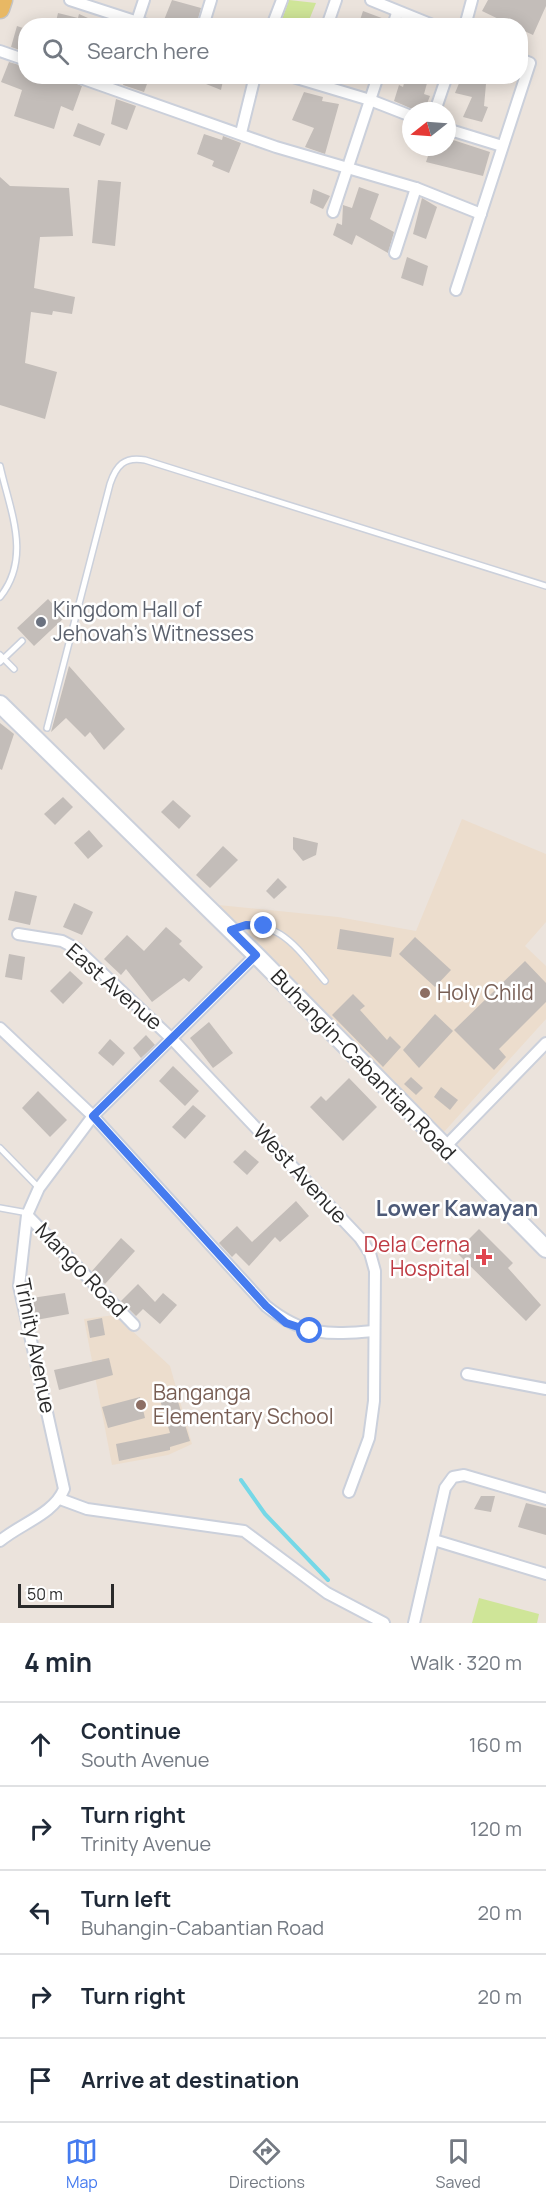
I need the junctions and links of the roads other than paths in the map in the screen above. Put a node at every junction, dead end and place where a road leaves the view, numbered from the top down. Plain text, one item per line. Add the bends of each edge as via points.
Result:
1 (3, 0) edge
2 (144, 0) edge
3 (211, 0) edge
4 (282, 0) edge
5 (336, 0) edge
6 (371, 0) edge
7 (472, 0) edge
8 (75, 1) edge
9 (0, 9) edge
10 (397, 13) junction
11 (128, 18) edge
12 (138, 18) edge
13 (205, 18) edge
14 (275, 18) edge
15 (330, 18) edge
16 (395, 18) edge
17 (412, 18) edge
18 (467, 18) edge
19 (0, 51) edge
20 (18, 57) edge
21 (98, 84) edge
22 (253, 84) edge
23 (320, 84) edge
24 (375, 84) edge
25 (444, 84) edge
26 (523, 84) edge
27 (370, 100) junction
28 (438, 102) edge
29 (402, 112) edge
30 (456, 132) edge
31 (241, 134) junction
32 (502, 146) junction
33 (345, 169) junction
34 (416, 188) junction
35 (333, 212) dead end
36 (481, 214) junction
37 (395, 253) dead end
38 (456, 290) dead end
39 (0, 466) edge
40 (546, 586) edge
41 (0, 597) edge
42 (22, 641) dead end
43 (1, 659) edge
44 (14, 669) dead end
45 (0, 704) edge
46 (47, 728) dead end
47 (231, 930) junction
48 (18, 934) dead end
49 (256, 955) junction
50 (326, 981) dead end
51 (0, 1028) edge
52 (173, 1040) junction
53 (546, 1043) edge
54 (93, 1116) junction
55 (0, 1148) edge
56 (444, 1148) junction
57 (39, 1188) junction
58 (0, 1208) edge
59 (28, 1214) junction
60 (546, 1249) edge
61 (134, 1325) dead end
62 (374, 1331) junction
63 (467, 1374) dead end
64 (546, 1389) edge
65 (349, 1492) dead end
66 (546, 1498) edge
67 (60, 1499) junction
68 (434, 1540) junction
69 (0, 1541) edge
70 (546, 1574) edge
71 (384, 1623) edge
72 (414, 1623) edge

1 - 9 main road
2 - 12 street
3 - 13 street
4 - 14 street
5 - 15 street
6 - 10 street
7 - 18 street
8 - 11 street
10 - 16 street
10 - 17 street
19 - 20 street
21 - 31 street
22 - 31 street
23 - 27 street
24 - 27 street
25 - 28 street
26 - 32 street
27 - 29 street
27 - 33 street
30 - 32 street
31 - 33 street
32 - 36 street
33 - 34 street
33 - 35 street
34 - 36 street
34 - 37 street
36 - 38 street
39 - 41 lane via 19,552 11,583
40 - 46 lane via 145,460 131,459 118,465 110,484
42 - 43 lane
43 - 44 lane
45 - 47 main road, Buhangin-Cabantian Road
47 - 49 main road, Buhangin-Cabantian Road
47 - 50 lane via 246,925 277,930
48 - 52 street, East Avenue via 62,941 77,949
49 - 52 street, Trinity Avenue
49 - 56 main road, Buhangin-Cabantian Road
51 - 54 street
52 - 54 street, Trinity Avenue
52 - 62 street, West Avenue via 360,1238 370,1253 375,1272
53 - 56 street
54 - 57 street, Trinity Avenue
54 - 62 street via 266,1306 286,1323 332,1335
55 - 57 lane
56 - 60 main road, Buhangin-Cabantian Road
57 - 59 street, Trinity Avenue
58 - 59 lane
59 - 61 street, Mango Road
59 - 67 street, Trinity Avenue via 19,1286 63,1478
62 - 65 street, West Avenue via 374,1401 369,1438
63 - 64 street
66 - 68 street via 464,1476 453,1477 446,1488
67 - 69 street
67 - 71 street via 87,1509 244,1531 327,1593
68 - 70 street
68 - 72 street

